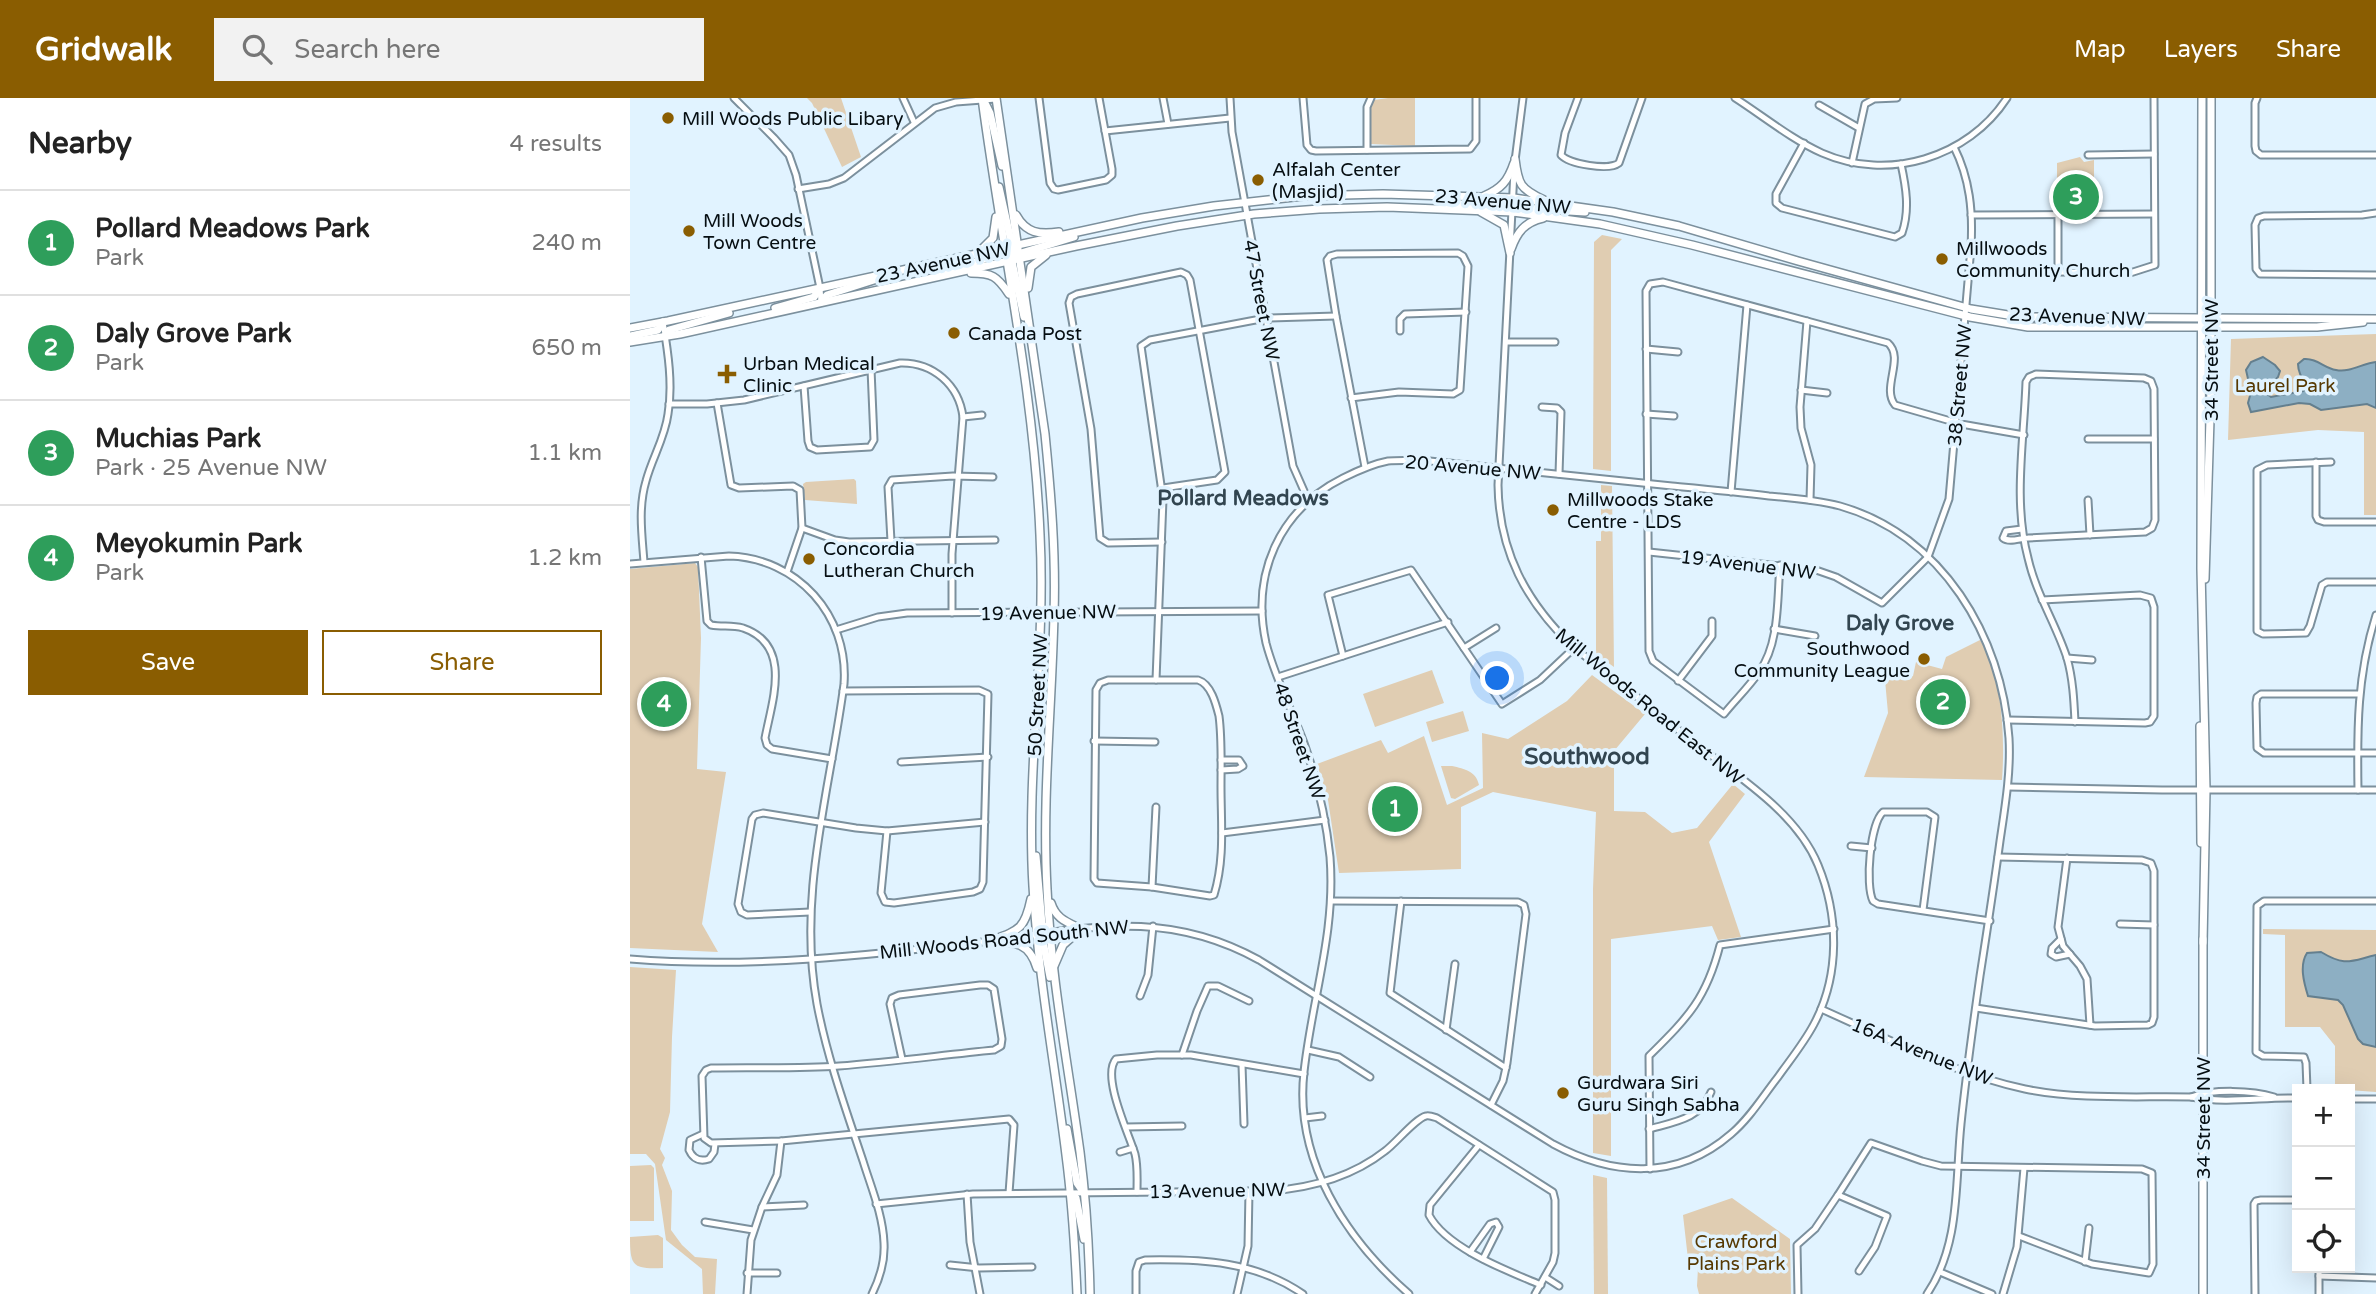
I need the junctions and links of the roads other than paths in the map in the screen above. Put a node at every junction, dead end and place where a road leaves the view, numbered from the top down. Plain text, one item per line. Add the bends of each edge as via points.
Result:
1 (734, 98) edge
2 (903, 98) edge
3 (996, 98) edge
4 (1039, 98) edge
5 (1099, 98) edge
6 (1163, 98) edge
7 (1230, 98) edge
8 (1303, 98) edge
9 (1476, 98) edge
10 (1522, 98) edge
11 (1578, 98) edge
12 (1642, 98) edge
13 (1735, 98) edge
14 (1897, 98) edge
15 (2007, 98) edge
16 (2154, 98) edge
17 (2202, 98) edge
18 (2211, 98) edge
19 (2257, 98) edge
20 (982, 99) edge
21 (1370, 99) edge
22 (1819, 105) dead end
23 (1565, 107) dead end
24 (1573, 110) junction
25 (1230, 118) junction
26 (914, 122) junction
27 (1168, 124) junction
28 (1859, 128) junction
29 (1105, 131) junction
30 (1804, 143) junction
31 (1954, 147) junction
32 (1367, 150) junction
33 (2154, 154) junction
34 (2088, 155) dead end
35 (2376, 155) edge
36 (991, 158) junction
37 (1515, 159) junction
38 (1852, 163) junction
39 (1901, 164) junction
40 (1008, 183) junction
41 (798, 189) junction
42 (1477, 197) junction
43 (1514, 198) junction
44 (1244, 202) junction
45 (1556, 204) junction
46 (1414, 207) junction
47 (1012, 208) junction
48 (998, 209) junction
49 (1477, 210) junction
50 (1513, 212) junction
51 (1613, 212) junction
52 (2376, 213) edge
53 (2154, 214) junction
54 (1247, 215) junction
55 (1971, 215) junction
56 (2058, 215) junction
57 (1549, 216) junction
58 (1107, 225) junction
59 (1050, 253) junction
60 (1510, 253) junction
61 (1012, 254) junction
62 (966, 257) junction
63 (890, 273) junction
64 (958, 273) junction
65 (2376, 275) edge
66 (916, 282) junction
67 (820, 288) junction
68 (1012, 297) junction
69 (752, 303) junction
70 (821, 303) junction
71 (1747, 305) junction
72 (1027, 307) junction
73 (1965, 311) junction
74 (1466, 312) junction
75 (1336, 316) junction
76 (752, 317) junction
77 (1266, 318) junction
78 (2376, 320) edge
79 (1807, 321) junction
80 (663, 322) junction
81 (2202, 323) junction
82 (2211, 323) junction
83 (630, 328) edge
84 (1199, 331) junction
85 (1400, 331) dead end
86 (630, 336) edge
87 (665, 336) junction
88 (630, 342) edge
89 (1032, 342) junction
90 (1506, 342) junction
91 (1555, 342) dead end
92 (1646, 349) junction
93 (1678, 352) dead end
94 (871, 369) junction
95 (804, 386) junction
96 (1801, 390) junction
97 (1827, 393) dead end
98 (1351, 398) junction
99 (717, 403) junction
100 (669, 404) junction
101 (1542, 407) dead end
102 (1646, 414) junction
103 (982, 415) dead end
104 (1674, 416) dead end
105 (963, 417) junction
106 (1956, 422) junction
107 (2024, 435) junction
108 (2088, 439) dead end
109 (2154, 439) junction
110 (2316, 462) junction
111 (2331, 462) dead end
112 (1365, 467) junction
113 (1499, 468) junction
114 (1559, 474) junction
115 (959, 476) junction
116 (993, 477) dead end
117 (1648, 483) junction
118 (1163, 488) junction
119 (1731, 492) junction
120 (1308, 500) junction
121 (1811, 500) junction
122 (2088, 500) dead end
123 (2376, 522) edge
124 (802, 528) junction
125 (2022, 529) junction
126 (1280, 535) joint
127 (2090, 535) junction
128 (2023, 538) junction
129 (953, 540) junction
130 (995, 540) dead end
131 (891, 541) junction
132 (1162, 542) junction
133 (1649, 552) junction
134 (701, 557) junction
135 (1928, 557) junction
136 (644, 562) junction
137 (630, 564) edge
138 (1780, 565) junction
139 (787, 572) junction
140 (2376, 582) edge
141 (2042, 600) junction
142 (1882, 603) joint
143 (1159, 611) junction
144 (1262, 611) junction
145 (1041, 612) junction
146 (1054, 612) junction
147 (952, 613) junction
148 (2376, 615) edge
149 (1712, 621) dead end
150 (1448, 622) junction
151 (2202, 622) junction
152 (1496, 628) dead end
153 (1774, 629) junction
154 (836, 630) junction
155 (1815, 636) dead end
156 (1464, 648) junction
157 (1574, 648) junction
158 (1343, 656) junction
159 (2067, 658) junction
160 (2092, 660) dead end
161 (1278, 677) junction
162 (1156, 680) junction
163 (1678, 681) junction
164 (843, 691) junction
165 (2359, 694) junction
166 (2007, 720) junction
167 (2075, 722) junction
168 (1094, 741) junction
169 (1155, 742) dead end
170 (2357, 753) junction
171 (2376, 753) edge
172 (988, 757) junction
173 (832, 760) junction
174 (1221, 760) junction
175 (901, 762) dead end
176 (1221, 769) junction
177 (2008, 787) junction
178 (2203, 790) junction
179 (2358, 790) junction
180 (2376, 790) edge
181 (1156, 807) dead end
182 (1325, 820) junction
183 (820, 822) junction
184 (985, 822) junction
185 (887, 831) junction
186 (1222, 833) junction
187 (1031, 846) junction
188 (1851, 846) dead end
189 (1872, 848) junction
190 (1998, 857) junction
191 (2067, 858) junction
192 (1152, 887) junction
193 (1033, 888) junction
194 (1047, 889) junction
195 (1331, 901) junction
196 (1401, 901) junction
197 (2376, 901) edge
198 (1923, 910) junction
199 (810, 912) junction
200 (1990, 921) junction
201 (2120, 924) dead end
202 (2154, 925) junction
203 (1153, 926) junction
204 (1081, 929) junction
205 (1834, 929) junction
206 (1050, 933) junction
207 (1036, 935) junction
208 (2061, 939) junction
209 (988, 941) junction
210 (2070, 954) junction
211 (811, 958) junction
212 (630, 959) edge
213 (1455, 964) dead end
214 (1053, 969) junction
215 (1043, 993) junction
216 (1055, 994) junction
217 (1140, 996) dead end
218 (1318, 997) junction
219 (1249, 1000) dead end
220 (1821, 1009) junction
221 (1976, 1009) junction
222 (2090, 1025) junction
223 (1447, 1030) junction
224 (1308, 1050) junction
225 (1180, 1055) junction
226 (902, 1059) junction
227 (1178, 1064) dead end
228 (1242, 1065) junction
229 (833, 1066) junction
230 (1506, 1068) junction
231 (1966, 1072) junction
232 (1304, 1074) junction
233 (1370, 1077) dead end
234 (2307, 1084) edge
235 (1711, 1092) dead end
236 (2203, 1096) junction
237 (2292, 1098) edge
238 (2355, 1099) edge
239 (2376, 1099) edge
240 (1491, 1105) junction
241 (1060, 1112) junction
242 (1322, 1116) dead end
243 (1305, 1118) junction
244 (1244, 1124) dead end
245 (1181, 1126) dead end
246 (1126, 1127) junction
247 (1649, 1129) junction
248 (703, 1134) junction
249 (854, 1134) junction
250 (781, 1141) junction
251 (713, 1144) junction
252 (1479, 1145) junction
253 (1133, 1148) junction
254 (1120, 1152) dead end
255 (1957, 1167) junction
256 (2024, 1168) junction
257 (1650, 1169) junction
258 (1323, 1183) junction
259 (1249, 1191) junction
260 (1070, 1192) junction
261 (1138, 1192) junction
262 (1009, 1193) junction
263 (1084, 1193) junction
264 (967, 1194) junction
265 (1838, 1195) junction
266 (2292, 1200) edge
267 (876, 1204) junction
268 (804, 1205) dead end
269 (762, 1207) junction
270 (705, 1222) dead end
271 (2089, 1228) dead end
272 (753, 1230) junction
273 (2019, 1236) junction
274 (1470, 1252) junction
275 (1483, 1259) junction
276 (1089, 1260) junction
277 (2085, 1262) junction
278 (950, 1265) dead end
279 (974, 1266) junction
280 (1032, 1267) dead end
281 (1245, 1267) junction
282 (1858, 1271) dead end
283 (1940, 1272) junction
284 (747, 1273) junction
285 (777, 1273) dead end
286 (2319, 1276) joint
287 (1545, 1278) junction
288 (2376, 1278) edge
289 (1541, 1284) junction
290 (1559, 1286) dead end
291 (747, 1294) edge
292 (872, 1294) edge
293 (980, 1294) edge
294 (1077, 1294) edge
295 (1090, 1294) edge
296 (1136, 1294) edge
297 (1237, 1294) edge
298 (1303, 1294) edge
299 (1409, 1294) edge
300 (1535, 1294) edge
301 (1797, 1294) edge
302 (1927, 1294) edge
303 (1993, 1294) edge
304 (2003, 1294) edge
305 (2203, 1294) edge
306 (2255, 1294) edge
307 (2319, 1294) edge

1 - 41 street via 789,155
2 - 26 street
3 - 20 street
3 - 40 main road, 50 Street NW
4 - 29 street via 1053,188 1106,180 1112,175
5 - 29 street
6 - 27 street
7 - 25 street, 47 Street NW
8 - 32 street via 1309,149
9 - 32 street via 1476,141 1468,150
10 - 37 street, Mill Woods Road East NW
11 - 24 street
12 - 24 street via 1615,167 1563,158 1563,139
13 - 30 street
14 - 28 street via 1867,102
15 - 31 street via 1989,121
16 - 33 street
17 - 81 main road, 34 Street NW
18 - 82 main road, 34 Street NW
19 - 35 street via 2258,153
20 - 26 street via 946,104
20 - 36 main road, 50 Street NW
20 - 40 main road via 990,113
21 - 32 street
22 - 28 street
23 - 24 street
25 - 27 street
25 - 44 street, 47 Street NW
26 - 41 street via 844,178
27 - 29 street
28 - 38 street
30 - 38 street
30 - 39 street via 1775,202 1782,208 1892,236 1899,236 1903,229 1907,205
31 - 39 street
31 - 55 street, 38 Street NW via 1965,169
33 - 34 street
33 - 53 street
36 - 48 main road, 50 Street NW
36 - 61 main road
37 - 42 main road via 1505,184
37 - 43 street, Mill Woods Road East NW
37 - 45 main road via 1518,181 1527,192
38 - 39 street
40 - 47 main road, 50 Street NW
41 - 67 street
42 - 43 main road, 23 Avenue NW
42 - 44 main road, 23 Avenue NW via 1336,195
43 - 45 main road, 23 Avenue NW
43 - 46 main road via 1501,204
43 - 50 street, Mill Woods Road East NW
44 - 54 street, 47 Street NW
44 - 58 main road, 23 Avenue NW
45 - 51 main road, 23 Avenue NW
46 - 49 main road, 23 Avenue NW
46 - 54 main road, 23 Avenue NW
47 - 58 main road via 1022,225 1035,233
47 - 61 main road, 50 Street NW
48 - 61 main road, 50 Street NW
48 - 62 main road via 990,242
49 - 50 main road, 23 Avenue NW
49 - 60 main road via 1504,225
50 - 51 main road via 1522,208
50 - 57 main road, 23 Avenue NW
50 - 60 street, Mill Woods Road East NW
51 - 73 main road, 23 Avenue NW via 1709,233
52 - 65 street via 2264,216 2255,225 2257,272 2264,275
53 - 56 street
53 - 56 street via 2155,265 2130,274 2058,272
54 - 59 main road, 23 Avenue NW
54 - 77 street, 47 Street NW
55 - 56 street
55 - 73 street, 38 Street NW
57 - 60 main road via 1525,226
57 - 73 main road, 23 Avenue NW via 1656,236
58 - 61 main road, 23 Avenue NW
59 - 61 main road, 23 Avenue NW
59 - 72 main road via 1031,267
60 - 90 street, Mill Woods Road East NW
61 - 62 main road, 23 Avenue NW
61 - 64 main road, 23 Avenue NW
61 - 66 main road
61 - 68 main road, 50 Street NW
61 - 72 main road, 50 Street NW
61 - 89 main road
62 - 63 main road, 23 Avenue NW
63 - 67 main road, 23 Avenue NW
63 - 70 main road via 827,295
64 - 66 main road, 23 Avenue NW
64 - 68 main road via 993,276
66 - 70 main road, 23 Avenue NW
67 - 69 main road, 23 Avenue NW
67 - 70 street
67 - 76 main road via 814,297
68 - 145 main road, 50 Street NW via 1033,447
69 - 80 main road, 23 Avenue NW
69 - 87 main road via 670,330
70 - 76 main road, 23 Avenue NW
71 - 79 street
71 - 92 street via 1663,282 1650,284 1646,291
71 - 119 street
72 - 89 main road, 50 Street NW
73 - 81 main road, 23 Avenue NW
73 - 106 street, 38 Street NW
74 - 75 street via 1468,266 1458,253 1335,254 1327,265
74 - 85 street via 1405,314
74 - 98 street via 1459,392 1399,391
75 - 77 street
75 - 98 street
76 - 87 main road, 23 Avenue NW
77 - 84 street
77 - 120 street, 47 Street NW via 1293,466
78 - 82 main road, 23 Avenue NW via 2310,317
79 - 96 street
79 - 106 street via 1892,346 1891,401 1898,407
80 - 83 main road, 23 Avenue NW
80 - 86 main road via 658,330
80 - 87 street
81 - 82 main road, 23 Avenue NW
81 - 151 main road, 34 Street NW
82 - 151 main road, 34 Street NW
84 - 118 street via 1142,344
84 - 118 street via 1225,469 1217,480
84 - 132 street via 1185,273 1077,294 1070,300 1091,429 1099,534 1108,543
87 - 88 main road, 23 Avenue NW
87 - 100 street
89 - 146 main road, 50 Street NW via 1051,488
90 - 91 street
90 - 113 street, Mill Woods Road East NW
92 - 93 street
92 - 102 street
94 - 95 street
94 - 95 street via 873,444 867,447 812,448
94 - 105 street via 922,365 948,383
95 - 99 street
96 - 97 street
96 - 121 street via 1800,422 1811,465
98 - 112 street
99 - 100 street
99 - 124 street via 734,487 797,488
100 - 136 street via 665,430 642,495
101 - 114 street via 1561,412
102 - 104 street
102 - 117 street
103 - 105 street
105 - 115 street
106 - 107 street
106 - 135 street, 38 Street NW via 1949,499
107 - 109 street via 2030,376 2144,378 2154,389
107 - 125 street
108 - 109 street
109 - 127 street via 2152,528
110 - 111 street
110 - 123 street via 2318,520
110 - 140 street via 2267,465 2256,475 2259,633 2306,632 2327,582
112 - 113 street, 20 Avenue NW via 1420,460
112 - 120 street, 20 Avenue NW
113 - 114 street, 20 Avenue NW
113 - 157 street, Mill Woods Road East NW via 1500,512 1516,571 1543,616
114 - 117 street, 20 Avenue NW
115 - 116 street
115 - 129 street
115 - 131 street via 890,482
117 - 119 street, 20 Avenue NW
117 - 133 street
118 - 132 street
119 - 121 street, 20 Avenue NW
120 - 126 street, 20 Avenue NW
121 - 135 street, 20 Avenue NW via 1870,518
122 - 127 street
124 - 131 street via 844,542
124 - 139 street
125 - 128 street
125 - 128 street via 2006,531 2003,537
126 - 144 street, 48 Street NW via 1262,586
127 - 128 street
128 - 141 street
129 - 130 street
129 - 131 street
129 - 147 street
132 - 143 street
133 - 138 street, 19 Avenue NW
133 - 163 street via 1649,651 1653,661
134 - 136 street
134 - 139 street via 745,557
134 - 173 street via 707,621 757,634 773,658 776,676 767,745
135 - 142 street, 38 Street NW
135 - 166 street, 20 Avenue NW via 1968,604 1979,626 1997,670
136 - 137 street
138 - 142 street, 19 Avenue NW via 1836,577
138 - 153 street
139 - 154 street via 809,588
141 - 159 street
141 - 167 street via 2140,595 2151,597 2154,607 2152,720
143 - 144 street, 19 Avenue NW
143 - 146 street, 19 Avenue NW
143 - 162 street
144 - 161 street, 48 Street NW via 1266,643
145 - 146 street, 19 Avenue NW
145 - 147 street, 19 Avenue NW
145 - 187 main road, 50 Street NW
146 - 194 main road, 50 Street NW
147 - 154 street, 19 Avenue NW via 892,614
148 - 165 street
149 - 163 street via 1713,636
150 - 156 street
150 - 158 street
150 - 158 street via 1411,569 1328,595
151 - 178 main road, 34 Street NW
152 - 156 street
153 - 155 street
153 - 163 street via 1760,670 1724,714
154 - 164 street via 844,659
156 - 157 street via 1502,704 1541,680
157 - 205 street, Mill Woods Road East NW via 1781,812 1817,862
158 - 161 street
159 - 160 street
159 - 167 street
161 - 182 street, 48 Street NW via 1318,786
162 - 168 street via 1100,683
162 - 174 street via 1203,681 1217,710
164 - 172 street via 987,693
164 - 173 street
165 - 170 street
165 - 170 street via 2257,697 2259,751
166 - 167 street
166 - 177 street, 20 Avenue NW
168 - 169 street
168 - 192 street via 1094,879 1097,883
170 - 171 street
170 - 179 street
172 - 175 street
172 - 184 street
173 - 183 street
174 - 176 street
174 - 176 street via 1243,764 1238,769
176 - 186 street
177 - 178 street
177 - 190 street, 20 Avenue NW
178 - 179 street
178 - 236 main road, 34 Street NW
179 - 180 street
181 - 192 street
182 - 186 street
182 - 195 street, 48 Street NW
183 - 185 street
183 - 199 street
183 - 199 street via 755,815 738,904 747,915
184 - 185 street
184 - 185 street via 980,889 894,904 884,901 881,893
186 - 192 street via 1221,867 1213,895
187 - 193 main road, 50 Street NW
187 - 206 main road via 1036,855 1042,924
188 - 189 street
189 - 198 street via 1872,899 1878,904
189 - 198 street via 1881,813 1933,815 1936,823
190 - 191 street
190 - 200 street, 20 Avenue NW
191 - 202 street via 2151,863
191 - 208 street
193 - 207 main road, 50 Street NW
193 - 209 main road via 1021,927
194 - 204 main road via 1058,917
194 - 206 main road, 50 Street NW
195 - 196 street
195 - 218 street, 48 Street NW
196 - 223 street via 1390,989 1393,996
196 - 230 street via 1524,905
197 - 234 street via 2264,901 2256,908 2256,1049 2263,1056 2304,1057
198 - 200 street
199 - 211 street
200 - 221 street, 20 Avenue NW
201 - 202 street
202 - 222 street via 2152,1023
203 - 204 street, Mill Woods Road South NW
203 - 217 street via 1148,975
203 - 218 street, Mill Woods Road South NW via 1234,947
204 - 206 street, Mill Woods Road South NW
204 - 214 main road via 1063,945
205 - 220 street, Mill Woods Road East NW via 1832,970
205 - 247 street via 1720,946 1710,979 1693,1009 1649,1056
206 - 207 street, Mill Woods Road South NW
206 - 214 main road, 50 Street NW
207 - 209 street, Mill Woods Road South NW
207 - 215 main road, 50 Street NW
207 - 216 main road via 1043,941
208 - 210 street
208 - 210 street via 2051,954
209 - 211 street, Mill Woods Road South NW
209 - 215 main road via 1013,942 1029,951
210 - 222 street via 2087,979
211 - 212 street, Mill Woods Road South NW
211 - 229 street via 818,1011
213 - 223 street
214 - 216 main road, 50 Street NW
215 - 241 main road, 50 Street NW
216 - 263 main road, 50 Street NW
218 - 224 street, 48 Street NW
218 - 240 street, Mill Woods Road South NW
219 - 225 street via 1210,985
220 - 231 street, 16A Avenue NW
220 - 257 street, Mill Woods Road East NW via 1800,1045 1731,1134 1697,1156
221 - 222 street
221 - 231 street, 20 Avenue NW
223 - 230 street
224 - 232 street, 48 Street NW
224 - 233 street via 1343,1059
225 - 227 street
225 - 228 street
225 - 246 street via 1114,1062 1118,1106
226 - 226 street via 892,998 992,987 997,995 1001,1046
226 - 229 street
228 - 232 street
228 - 244 street
229 - 248 street via 710,1068 702,1076
229 - 249 street
230 - 240 street
231 - 236 street, 16A Avenue NW via 2049,1093
231 - 255 street, 20 Avenue NW
232 - 243 street, 48 Street NW
235 - 247 street via 1702,1109 1687,1118
236 - 237 street, 16A Avenue NW via 2263,1093
236 - 305 main road, 34 Street NW
238 - 239 street
240 - 257 street, Mill Woods Road South NW via 1580,1158 1615,1168
241 - 260 main road, 50 Street NW
241 - 263 main road via 1077,1183
242 - 243 street
243 - 258 street, 48 Street NW
245 - 246 street
246 - 253 street
247 - 257 street
248 - 251 street
248 - 251 street via 690,1142 695,1159 709,1159
249 - 250 street
249 - 262 street via 1011,1120
249 - 267 street
250 - 251 street
250 - 269 street via 777,1175
252 - 258 street, 13 Avenue NW via 1437,1118 1425,1116 1370,1162
252 - 274 street via 1428,1210 1431,1220
252 - 287 street, 13 Avenue NW via 1554,1195 1555,1253
253 - 254 street
253 - 261 street
255 - 256 street
255 - 265 street via 1928,1163 1871,1143
255 - 283 street, 20 Avenue NW via 1951,1236
256 - 273 street
256 - 277 street via 2150,1171 2154,1178 2151,1272
258 - 259 street, 13 Avenue NW
258 - 299 street, 48 Street NW via 1350,1231
259 - 261 street, 13 Avenue NW
259 - 281 street
260 - 262 street, 13 Avenue NW
260 - 263 street, 13 Avenue NW
260 - 276 main road via 1076,1198
260 - 294 main road, 50 Street NW
261 - 263 street, 13 Avenue NW
262 - 264 street, 13 Avenue NW
263 - 276 main road, 50 Street NW
264 - 267 street, 13 Avenue NW
264 - 279 street
265 - 282 street via 1887,1216 1875,1247
265 - 301 street via 1797,1245
266 - 306 street via 2256,1201
267 - 292 street via 884,1255
268 - 269 street
269 - 272 street
270 - 272 street
271 - 277 street
272 - 284 street
273 - 277 street
273 - 304 street
274 - 275 street
274 - 275 street via 1496,1222 1499,1227
275 - 289 street
276 - 295 main road, 50 Street NW
278 - 279 street
279 - 280 street
279 - 293 street
281 - 296 street via 1145,1260 1136,1271
281 - 297 street
281 - 298 street via 1275,1277
283 - 302 street, 20 Avenue NW
283 - 303 street
284 - 285 street
284 - 291 street
286 - 288 street
286 - 307 street
287 - 289 street
287 - 290 street
289 - 300 street

